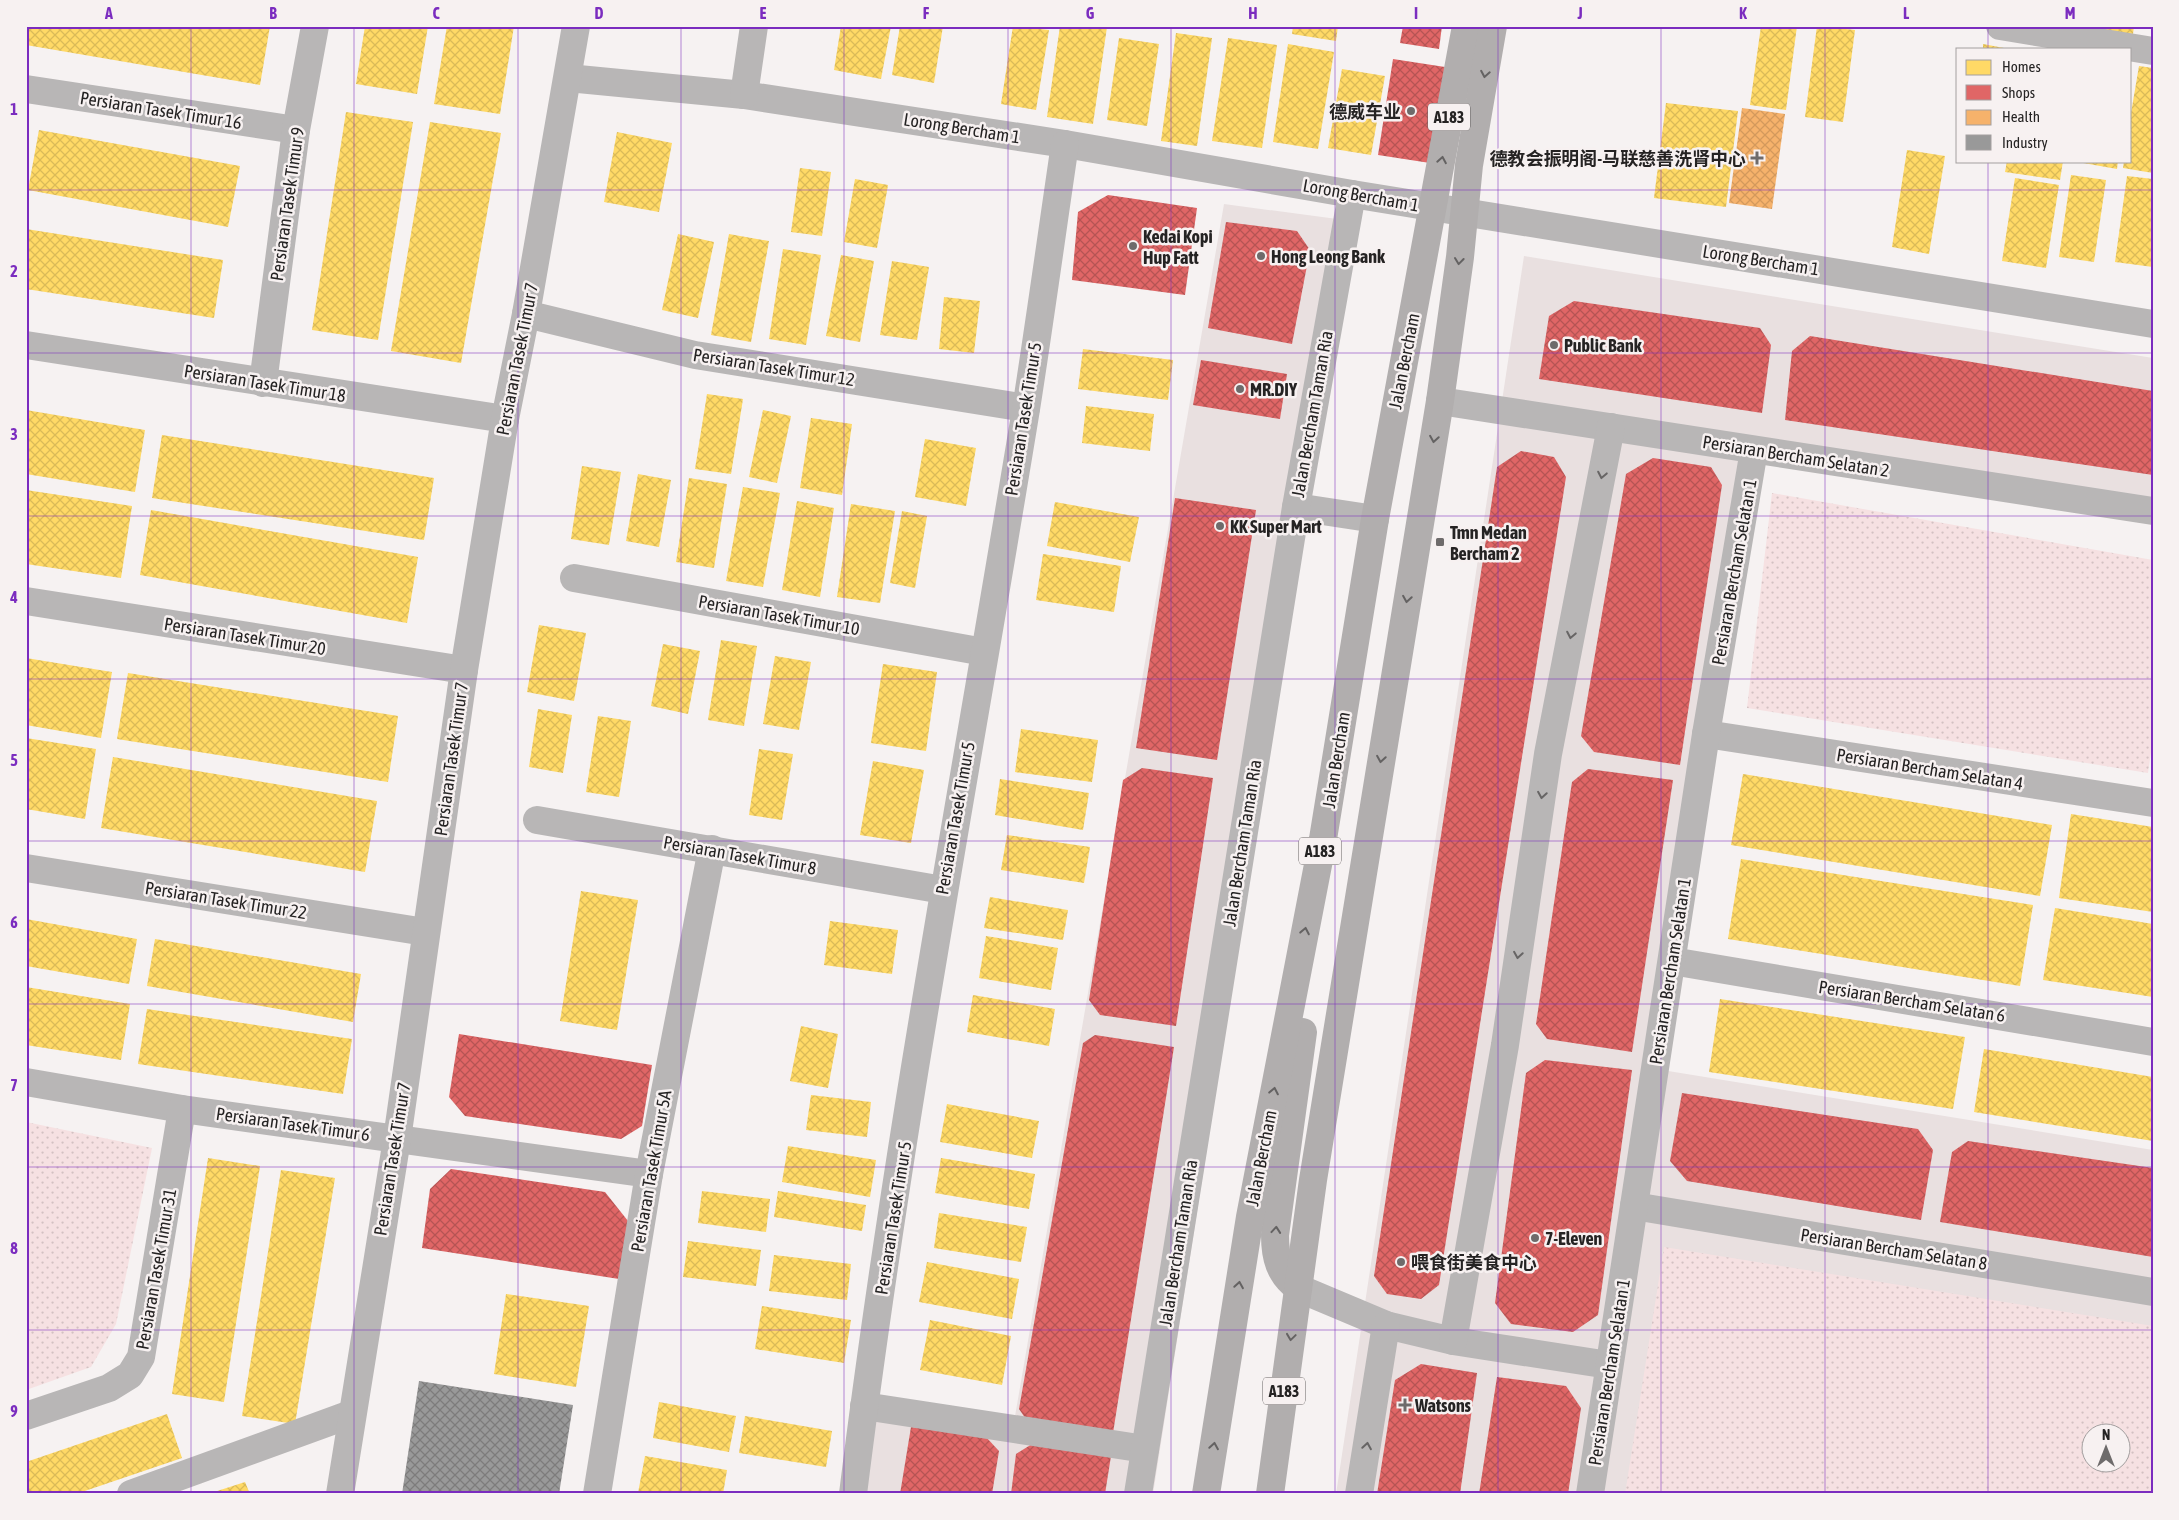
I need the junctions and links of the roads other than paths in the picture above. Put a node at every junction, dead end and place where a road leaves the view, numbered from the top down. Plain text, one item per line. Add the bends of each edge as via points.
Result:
1 (315, 26) edge
2 (576, 26) edge
3 (754, 26) edge
4 (1466, 26) edge
5 (1493, 26) edge
6 (2000, 26) edge
7 (2153, 51) edge
8 (568, 78) junction
9 (26, 89) edge
10 (744, 95) junction
11 (296, 130) junction
12 (1065, 144) junction
13 (1352, 194) junction
14 (1433, 208) junction
15 (1463, 212) junction
16 (526, 314) junction
17 (2153, 324) edge
18 (26, 345) edge
19 (263, 382) junction
20 (1440, 401) junction
21 (1026, 408) junction
22 (504, 419) junction
23 (1611, 427) junction
24 (1754, 450) junction
25 (1296, 507) junction
26 (2153, 511) edge
27 (1375, 519) junction
28 (574, 578) dead end
29 (26, 602) edge
30 (984, 652) junction
31 (464, 670) junction
32 (1706, 734) junction
33 (2153, 803) edge
34 (537, 820) dead end
35 (712, 849) junction
36 (26, 868) edge
37 (943, 890) junction
38 (425, 932) junction
39 (1672, 961) junction
40 (1296, 977) junction
41 (2153, 1042) edge
42 (26, 1082) edge
43 (182, 1109) junction
44 (396, 1138) junction
45 (649, 1174) junction
46 (1634, 1206) junction
47 (1298, 1288) junction
48 (2153, 1292) edge
49 (1386, 1325) junction
50 (1453, 1341) junction
51 (1609, 1365) junction
52 (864, 1406) junction
53 (351, 1414) junction
54 (26, 1416) edge
55 (1145, 1449) junction
56 (131, 1494) edge
57 (340, 1494) edge
58 (597, 1494) edge
59 (853, 1494) edge
60 (1138, 1494) edge
61 (1206, 1494) edge
62 (1270, 1494) edge
63 (1359, 1494) edge
64 (1590, 1494) edge

1 - 11 street, Persiaran Tasek Timur 9
2 - 8 street, Persiaran Tasek Timur 7
3 - 10 street
14 -> 4 main road, Jalan Bercham / A183
5 -> 15 main road, A183 via 1468,165
6 - 7 street
8 - 10 street, Lorong Bercham 1
8 - 16 street, Persiaran Tasek Timur 7
9 - 11 street, Persiaran Tasek Timur 16
10 - 12 street, Lorong Bercham 1
11 - 19 street, Persiaran Tasek Timur 9
12 - 13 street, Lorong Bercham 1
12 - 21 street, Persiaran Tasek Timur 5
13 - 14 street, Lorong Bercham 1
13 - 25 street, Jalan Bercham Taman Ria
14 - 15 street, Lorong Bercham 1
14 - 27 main road, Jalan Bercham / A183
15 - 17 street, Lorong Bercham 1
15 -> 20 main road, A183
16 - 21 street, Persiaran Tasek Timur 12 via 695,355
16 - 22 street, Persiaran Tasek Timur 7
18 - 19 street, Persiaran Tasek Timur 18
19 - 22 street, Persiaran Tasek Timur 18
20 - 23 street, Persiaran Bercham Selatan 2
20 -> 47 main road, A183
21 - 30 street, Persiaran Tasek Timur 5
22 - 31 street, Persiaran Tasek Timur 7
23 - 24 street, Persiaran Bercham Selatan 2
23 -> 50 street via 1548,754 1504,1045
24 - 26 street, Persiaran Bercham Selatan 2
24 - 32 street, Persiaran Bercham Selatan 1
25 - 27 street
25 - 55 street, Jalan Bercham Taman Ria
40 -> 27 main road, Jalan Bercham / A183 via 1323,838
28 - 30 street, Persiaran Tasek Timur 10
29 - 31 street, Persiaran Tasek Timur 20
30 - 37 street, Persiaran Tasek Timur 5
31 - 38 street, Persiaran Tasek Timur 7
32 - 33 street, Persiaran Bercham Selatan 4
32 - 39 street, Persiaran Bercham Selatan 1
34 - 35 street, Persiaran Tasek Timur 8
35 - 37 street, Persiaran Tasek Timur 8
35 - 45 street, Persiaran Tasek Timur 5A
36 - 38 street, Persiaran Tasek Timur 22
37 - 52 street, Persiaran Tasek Timur 5
38 - 44 street, Persiaran Tasek Timur 7
39 - 41 street, Persiaran Bercham Selatan 6
39 - 46 street, Persiaran Bercham Selatan 1
47 -> 40 main road via 1280,1269 1275,1251 1288,1130 1303,1038
61 -> 40 main road, Jalan Bercham / A183 via 1250,1217
42 - 43 street, Persiaran Tasek Timur 6
43 - 44 street, Persiaran Tasek Timur 6
43 - 54 street, Persiaran Tasek Timur 31 via 141,1357 130,1375 109,1388
44 - 45 street, Persiaran Tasek Timur 6
44 - 53 street, Persiaran Tasek Timur 7
45 - 58 street, Persiaran Tasek Timur 5A
46 - 48 street, Persiaran Bercham Selatan 8
46 - 51 street, Persiaran Bercham Selatan 1
47 - 49 street
47 -> 62 main road, A183
49 - 50 street
63 -> 49 street
50 - 51 street
51 - 64 street, Persiaran Bercham Selatan 1
52 - 55 street
52 - 59 street, Persiaran Tasek Timur 5
53 - 56 street
53 - 57 street, Persiaran Tasek Timur 7
55 - 60 street, Jalan Bercham Taman Ria

